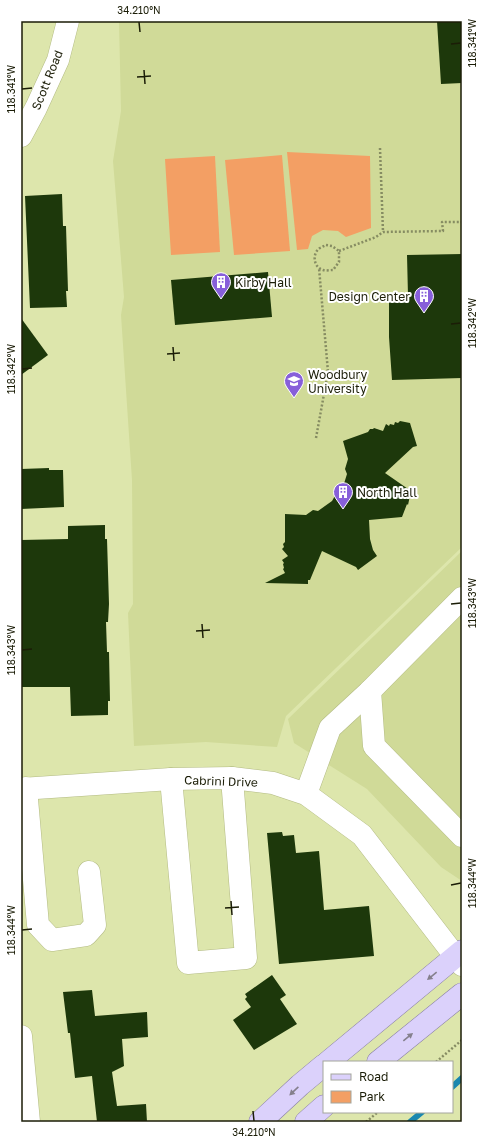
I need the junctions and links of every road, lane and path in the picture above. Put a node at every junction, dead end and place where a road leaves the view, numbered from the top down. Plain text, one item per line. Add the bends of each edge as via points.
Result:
1 (68, 21) edge
2 (21, 136) edge
3 (380, 148) dead end
4 (462, 222) edge
5 (383, 232) junction
6 (339, 251) junction
7 (319, 268) junction
8 (316, 438) dead end
9 (462, 598) edge
10 (370, 691) junction
11 (232, 778) junction
12 (171, 780) junction
13 (24, 788) edge
14 (306, 794) junction
15 (462, 836) edge
16 (89, 872) dead end
17 (460, 958) edge
18 (462, 994) edge
19 (21, 1036) edge
20 (462, 1040) edge
21 (329, 1061) edge
22 (379, 1061) edge
23 (437, 1061) edge
24 (323, 1066) edge
25 (323, 1107) edge
26 (377, 1113) edge
27 (26, 1122) edge
28 (260, 1122) edge
29 (306, 1122) edge
30 (366, 1122) edge

1 - 2 street, Scott Road via 58,60
3 - 5 path
4 - 5 path via 442,222 443,231
5 - 6 path
6 - 7 path via 339,262 333,270 324,271
6 - 7 path via 326,245 319,248 314,262
7 - 8 path via 328,372
9 - 10 street
10 - 14 street via 330,728
10 - 15 street via 374,746
11 - 12 street, Cabrini Drive
11 - 12 street via 246,958 188,963
11 - 14 street, Cabrini Drive via 273,783
12 - 13 street, Cabrini Drive
13 - 16 street via 38,925 52,940 86,935 95,925
14 - 17 street, Cabrini Drive via 362,835
17 -> 21 main road
22 -> 18 main road
19 - 27 street
20 - 23 path
24 -> 28 main road
25 - 29 main road
26 - 30 path

